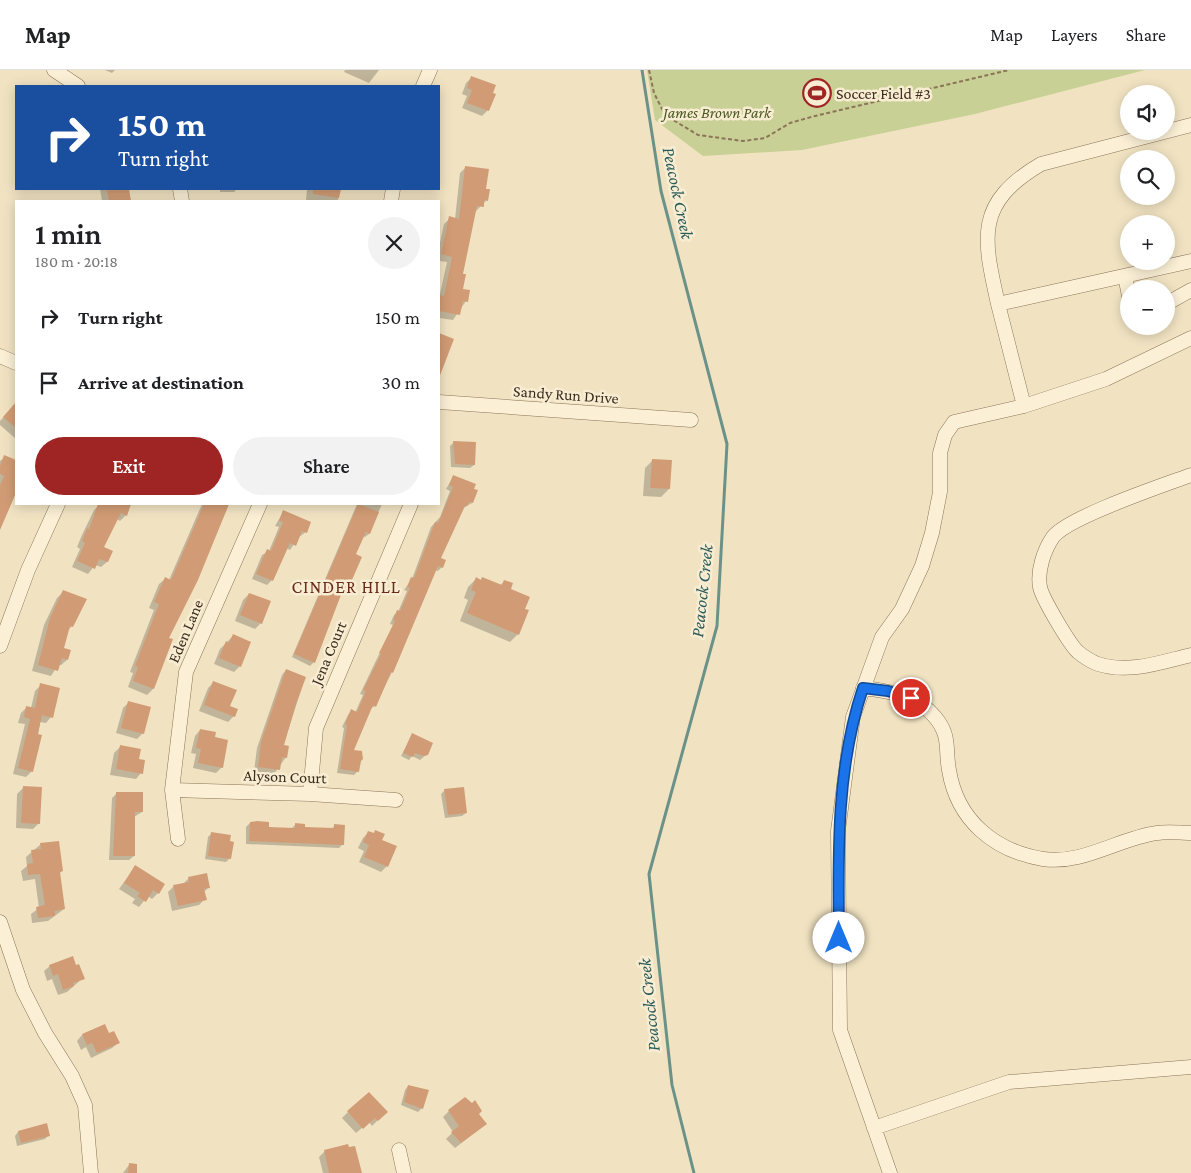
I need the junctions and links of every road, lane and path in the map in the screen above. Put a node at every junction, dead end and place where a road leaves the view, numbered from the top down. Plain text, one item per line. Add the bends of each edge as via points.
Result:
1 (54, 70) edge
2 (430, 70) edge
3 (650, 70) edge
4 (1009, 70) edge
5 (76, 85) edge
6 (423, 85) edge
7 (1191, 125) edge
8 (1191, 260) edge
9 (1125, 276) junction
10 (1126, 280) edge
11 (1191, 290) edge
12 (1175, 299) edge
13 (998, 304) junction
14 (1191, 338) edge
15 (0, 356) edge
16 (15, 363) edge
17 (440, 402) edge
18 (1024, 406) junction
19 (692, 420) dead end
20 (1191, 475) edge
21 (58, 505) edge
22 (260, 505) edge
23 (411, 505) edge
24 (0, 646) edge
25 (1191, 655) edge
26 (863, 688) junction
27 (172, 790) junction
28 (310, 794) junction
29 (396, 800) dead end
30 (1191, 833) edge
31 (178, 839) dead end
32 (0, 922) edge
33 (7, 968) edge
34 (1191, 1066) edge
35 (874, 1128) junction
36 (398, 1150) dead end
37 (91, 1173) edge
38 (404, 1173) edge
39 (890, 1173) edge

1 - 5 street
2 - 6 street
3 - 4 path via 654,92 665,115 698,135 743,141 765,138 790,123 815,116
7 - 13 street via 1041,164 1004,190 993,210 986,248
8 - 9 street
9 - 10 street
9 - 13 street
11 - 12 street
13 - 18 street
14 - 18 street via 1106,379
15 - 16 street
17 - 19 street, Sandy Run Drive
18 - 26 street via 954,422 945,436 940,453 940,492 922,566 902,610 882,637
20 - 25 street via 1100,509 1054,535 1042,559 1040,587 1052,613 1078,652 1096,663 1116,668 1139,667
21 - 24 street via 28,570
22 - 27 street, Eden Lane via 186,672
23 - 28 street, Jena Court via 316,728
26 - 30 street via 911,698 935,716 948,740 949,769 956,798 969,821 992,839 1020,854 1046,860 1081,856 1156,833
26 - 35 street via 853,717 838,831 840,1030
27 - 28 street, Alyson Court
27 - 31 street, Eden Lane
28 - 29 street, Alyson Court
32 - 33 street
33 - 37 street via 23,990 86,1105
34 - 35 street via 1009,1082
35 - 39 street
36 - 38 street

